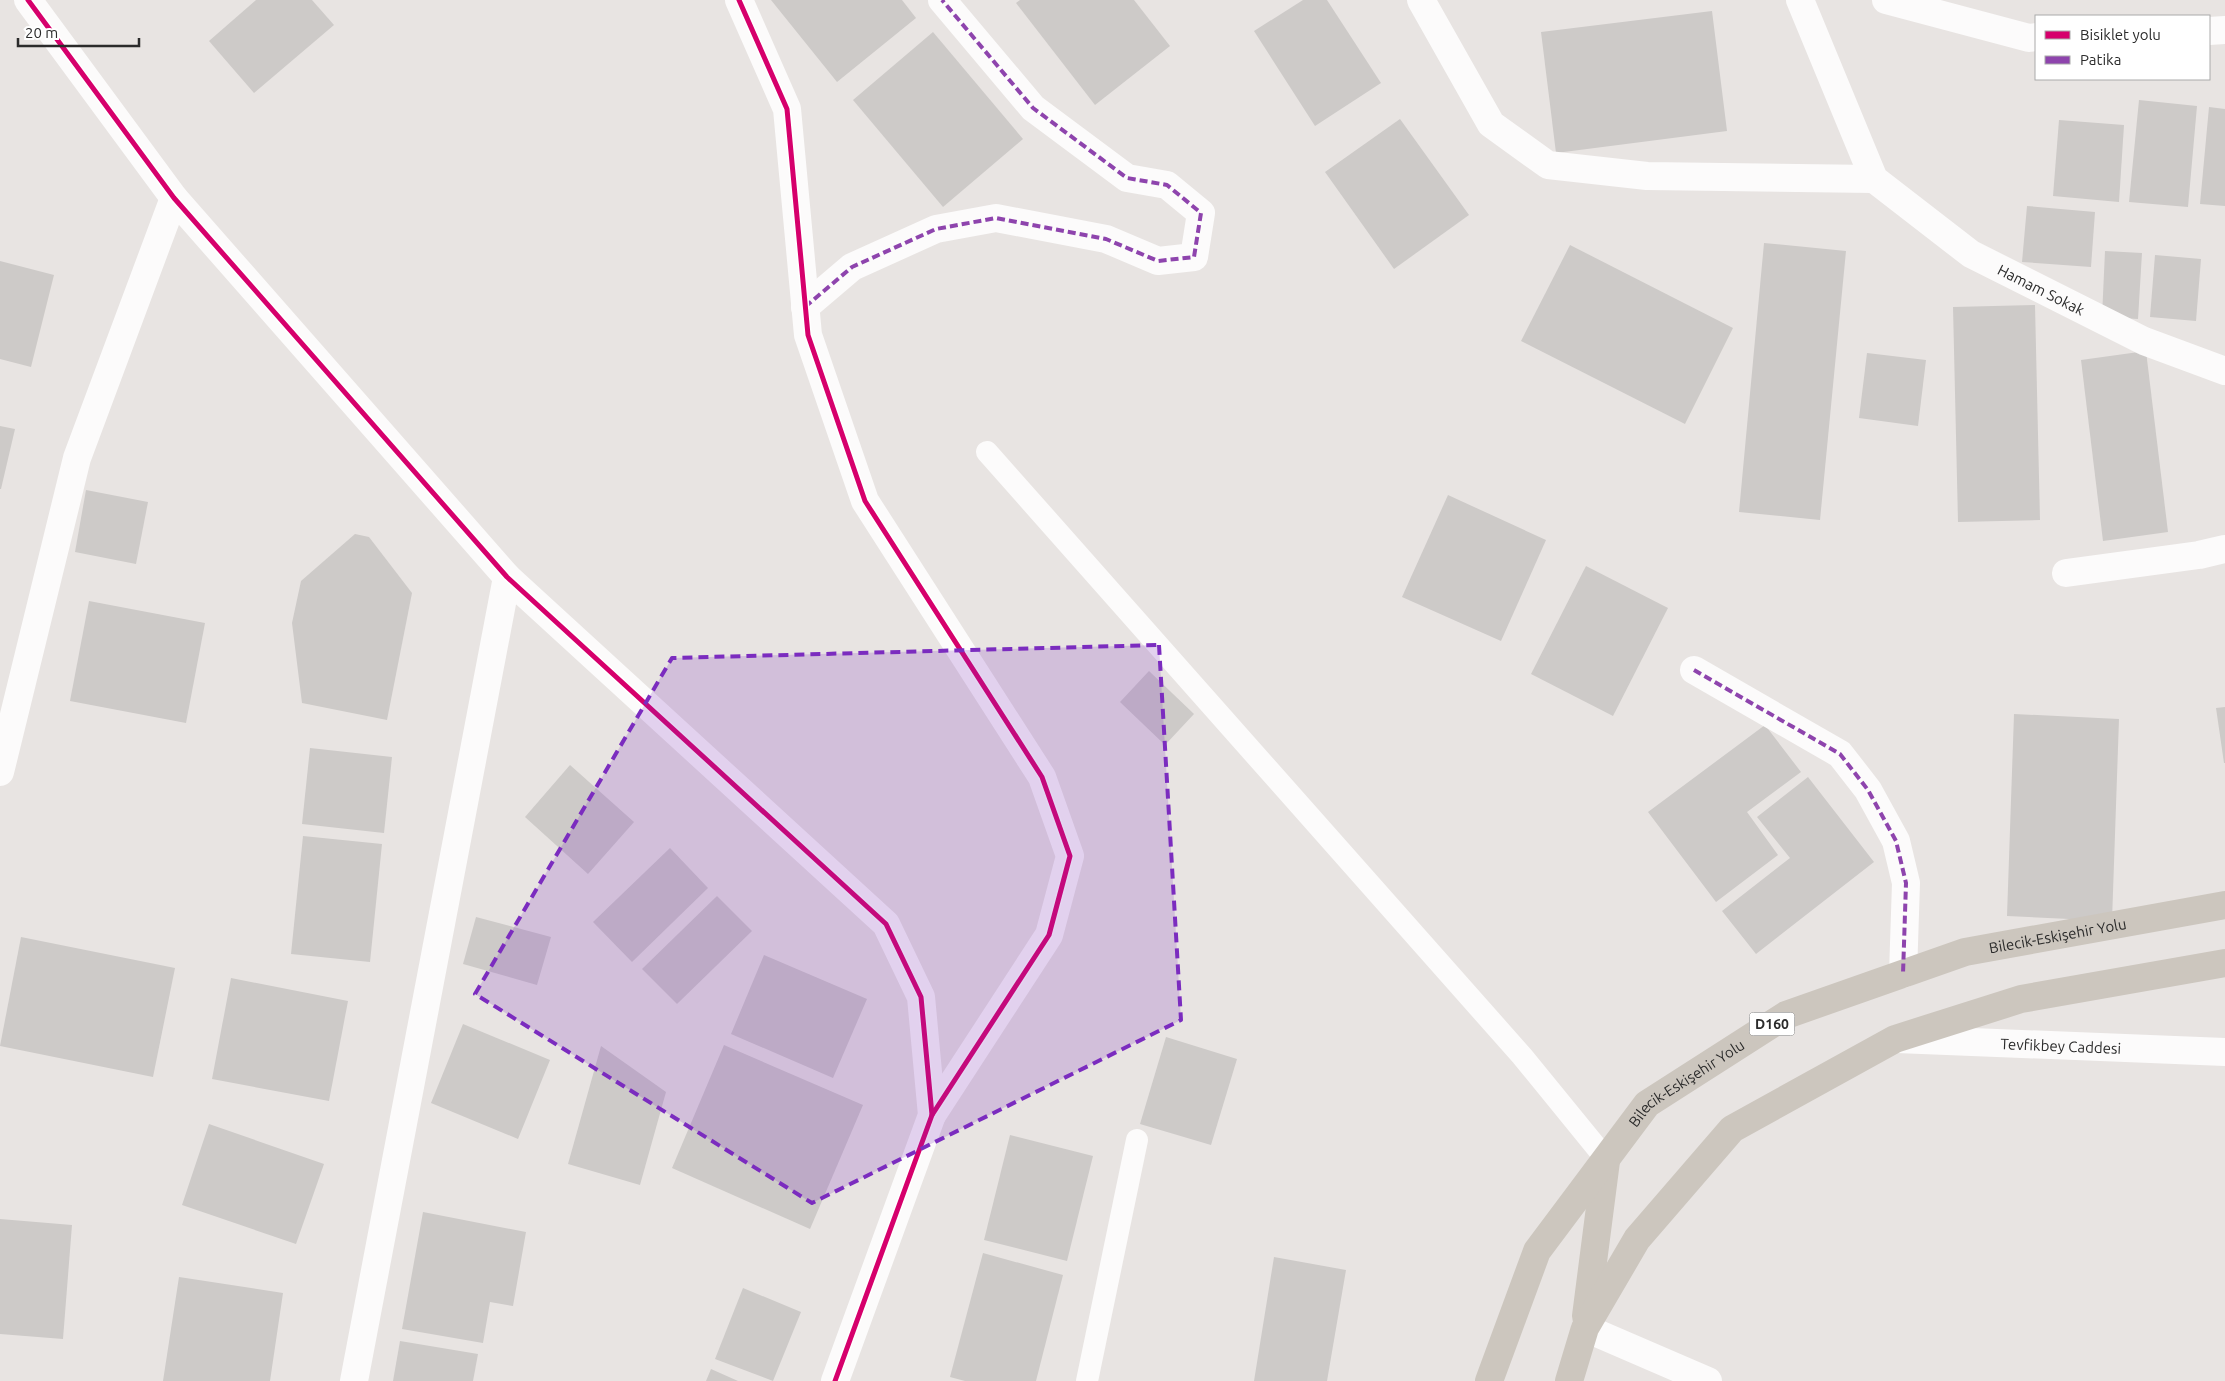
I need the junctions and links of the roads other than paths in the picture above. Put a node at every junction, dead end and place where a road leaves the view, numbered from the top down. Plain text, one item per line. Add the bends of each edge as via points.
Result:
1 (28, 0) edge
2 (740, 0) edge
3 (942, 0) edge
4 (1421, 0) edge
5 (1800, 0) edge
6 (1886, 0) edge
7 (2225, 30) edge
8 (2210, 31) edge
9 (2035, 37) edge
10 (1874, 178) junction
11 (174, 198) junction
12 (806, 307) junction
13 (2225, 371) edge
14 (987, 452) dead end
15 (2225, 549) edge
16 (2066, 573) dead end
17 (507, 577) junction
18 (1694, 670) dead end
19 (0, 772) edge
20 (2225, 905) edge
21 (2225, 963) edge
22 (1903, 974) junction
23 (1895, 1039) junction
24 (2225, 1052) edge
25 (932, 1115) junction
26 (1137, 1140) dead end
27 (1606, 1159) junction
28 (1584, 1328) junction
29 (354, 1381) edge
30 (835, 1381) edge
31 (1087, 1381) edge
32 (1489, 1381) edge
33 (1569, 1381) edge
34 (1708, 1381) edge

1 - 11 street
2 - 12 street via 787,109
3 - 12 street via 1034,108 1127,178 1167,185 1201,213 1194,257 1158,261 1106,239 996,218 936,229 852,267
4 - 10 street via 1491,124 1548,166 1647,176
5 - 10 street
6 - 9 street
7 - 8 street
10 - 13 street, Hamam Sokak via 1971,254 2144,341
11 - 17 street
11 - 19 street via 77,458
12 - 25 street via 808,336 865,501 1042,776 1070,856 1049,935
14 - 27 lane via 1515,1048
15 - 16 street
17 - 25 street via 886,924 921,996
17 - 29 street
18 - 22 street via 1840,754 1868,790 1896,841 1906,883
20 - 22 main road, Bilecik-Eskişehir Yolu / D160 via 1964,952
21 - 23 main road via 2021,999
22 - 27 main road, Bilecik-Eskişehir Yolu / D160 via 1786,1015 1647,1104
23 - 24 street, Tevfikbey Caddesi
23 - 28 main road via 1732,1129 1637,1239
25 - 30 street
26 - 31 lane
27 - 28 main road
27 - 32 main road, Bilecik-Eskişehir Yolu / D160 via 1537,1251
28 - 33 main road
28 - 34 street

